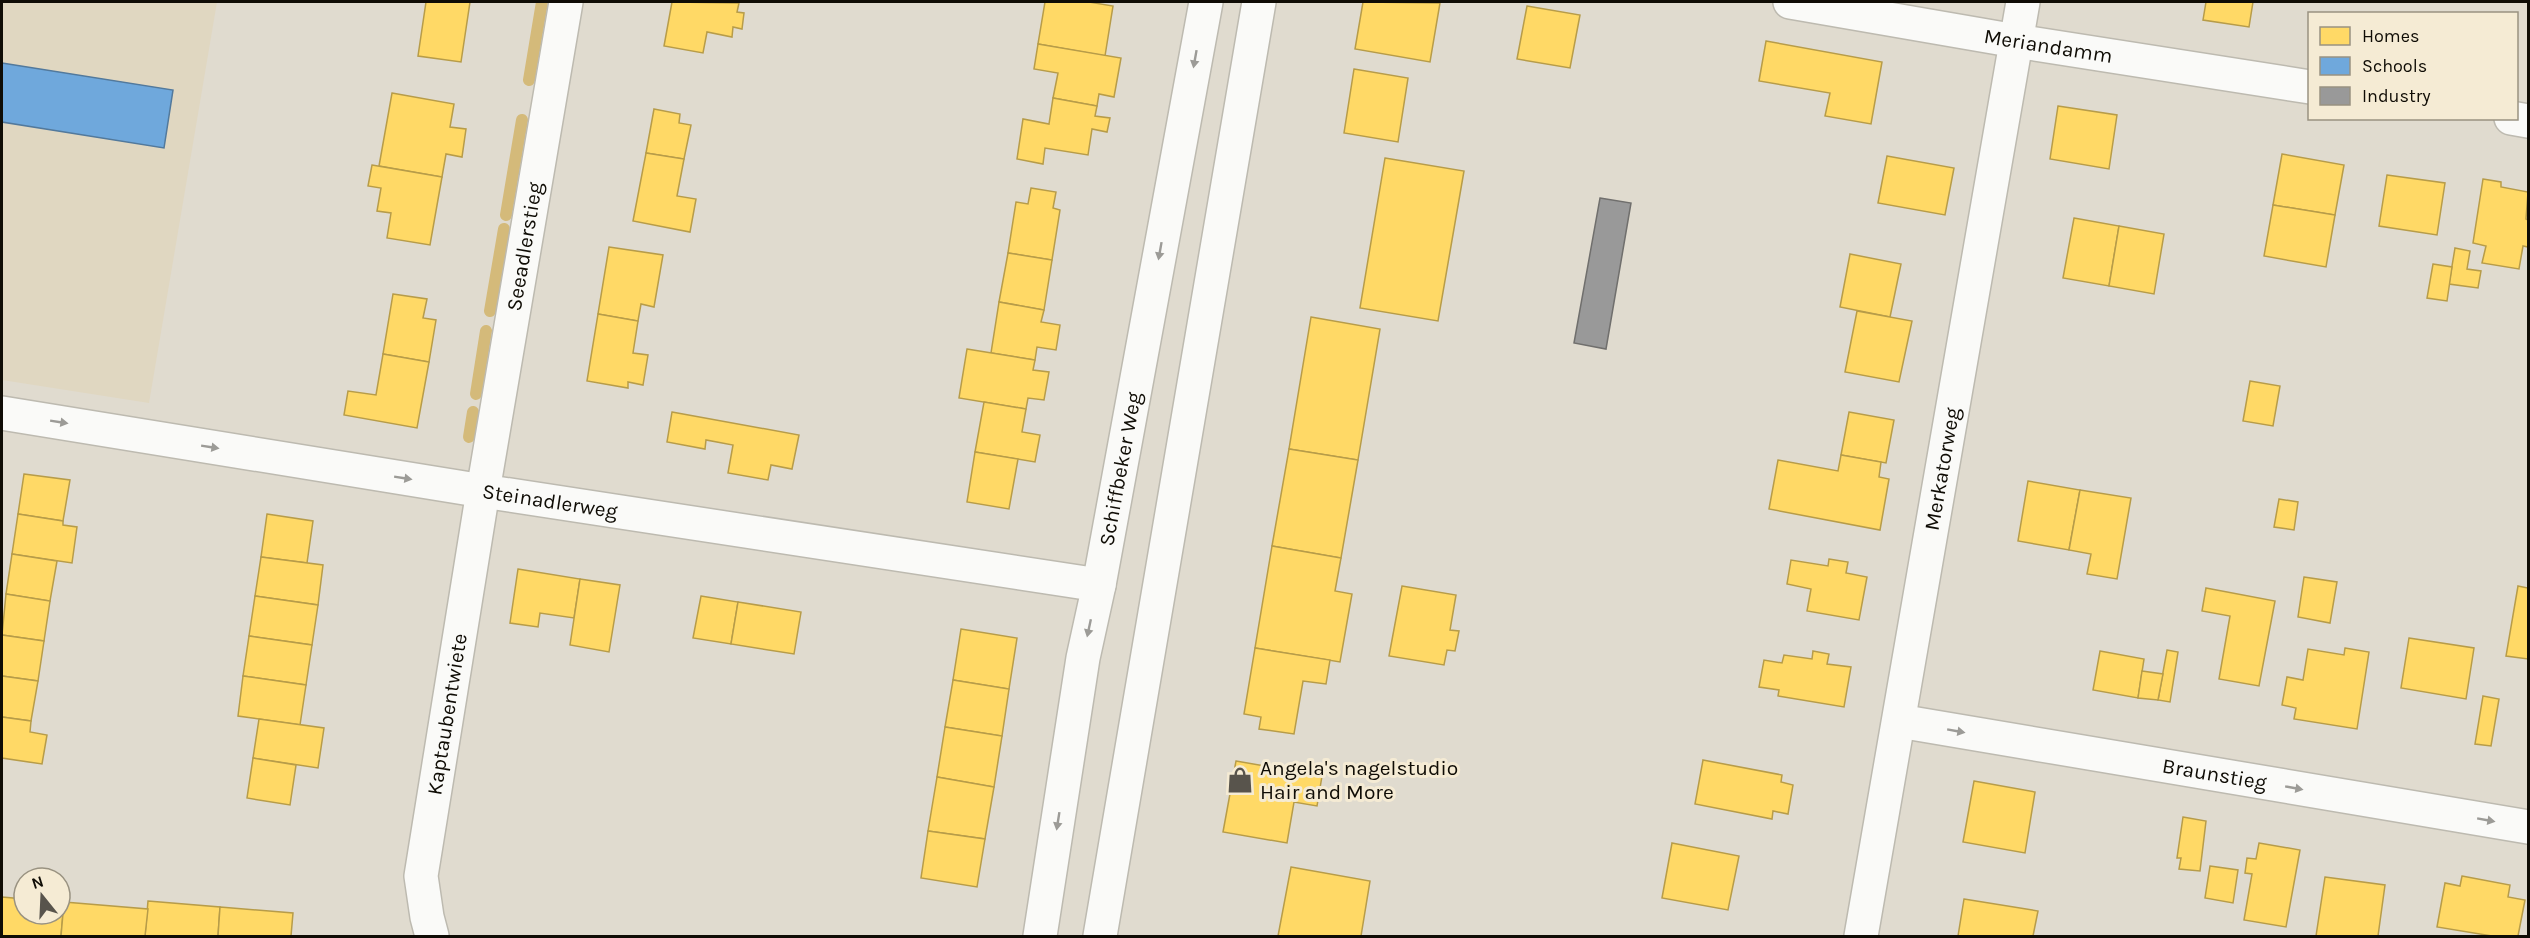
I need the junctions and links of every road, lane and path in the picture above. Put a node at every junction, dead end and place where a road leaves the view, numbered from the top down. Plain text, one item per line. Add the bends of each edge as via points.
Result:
1 (566, 2) edge
2 (1206, 2) edge
3 (1258, 2) edge
4 (1790, 2) edge
5 (2023, 2) edge
6 (2016, 40) junction
7 (2308, 87) edge
8 (2, 413) edge
9 (483, 491) junction
10 (1099, 585) junction
11 (1899, 721) junction
12 (2529, 827) edge
13 (432, 936) edge
14 (1040, 936) edge
15 (1100, 936) edge
16 (1861, 936) edge

1 - 9 street, Seeadlerstieg
2 -> 10 street, Schiffbeker Weg
3 - 15 street
4 - 6 street, Meriandamm
5 - 6 street, Merkatorweg
6 - 7 street, Meriandamm
6 - 11 street, Merkatorweg
8 -> 9 street, Steinadlerweg
9 - 10 street, Steinadlerweg
9 - 13 street, Kaptaubentwiete via 421,876
10 -> 14 street, Schiffbeker Weg via 1083,658
11 -> 12 street, Braunstieg
11 - 16 street, Merkatorweg

